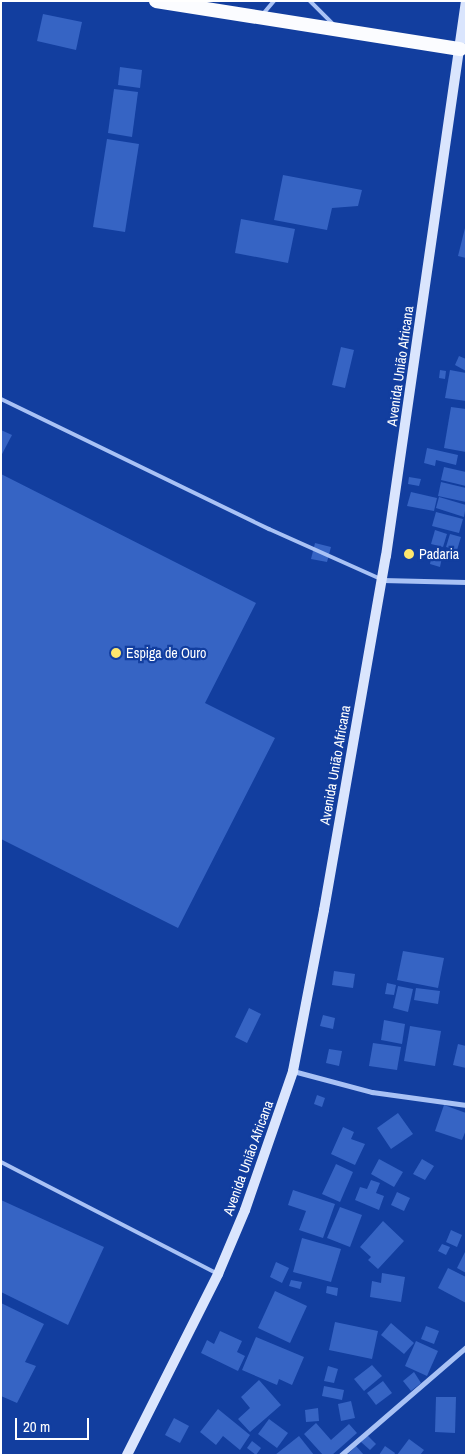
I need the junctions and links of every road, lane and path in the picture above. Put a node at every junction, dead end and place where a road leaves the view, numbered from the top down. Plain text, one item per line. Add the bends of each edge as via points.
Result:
1 (274, 1) edge
2 (310, 1) edge
3 (466, 1) edge
4 (160, 2) edge
5 (260, 17) junction
6 (339, 29) junction
7 (460, 49) junction
8 (1, 400) edge
9 (382, 580) junction
10 (466, 582) edge
11 (293, 1071) junction
12 (466, 1105) edge
13 (1, 1162) edge
14 (218, 1274) junction
15 (466, 1347) edge
16 (127, 1455) edge
17 (341, 1455) edge

1 - 5 lane
2 - 6 lane
3 - 7 main road, Avenida União Africana
4 - 5 highway
5 - 6 highway
6 - 7 highway
7 - 9 main road, Avenida União Africana
8 - 9 lane
9 - 10 street
9 - 11 main road, Avenida União Africana
11 - 12 street via 372,1092
11 - 14 main road, Avenida União Africana via 245,1210
13 - 14 lane
14 - 16 main road, Avenida União Africana
15 - 17 street

